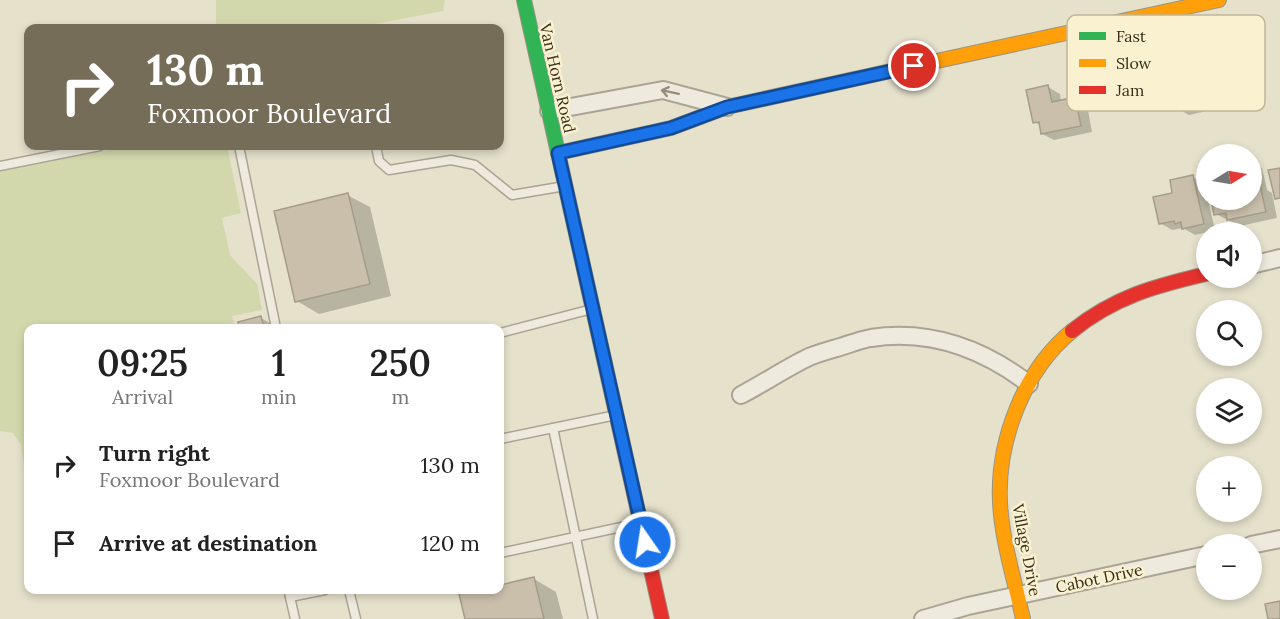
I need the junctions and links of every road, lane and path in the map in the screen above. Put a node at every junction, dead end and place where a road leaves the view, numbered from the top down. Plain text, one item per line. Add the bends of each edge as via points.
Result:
1 (524, 0) edge
2 (1219, 0) edge
3 (1150, 15) edge
4 (1067, 33) edge
5 (727, 107) junction
6 (549, 111) junction
7 (80, 150) edge
8 (240, 150) edge
9 (377, 150) edge
10 (558, 153) junction
11 (0, 166) edge
12 (565, 186) junction
13 (1280, 258) edge
14 (1262, 262) edge
15 (1196, 276) edge
16 (593, 309) junction
17 (275, 324) edge
18 (504, 332) edge
19 (1029, 384) junction
20 (741, 395) dead end
21 (616, 414) junction
22 (553, 428) junction
23 (504, 438) edge
24 (640, 523) junction
25 (575, 537) junction
26 (1280, 539) edge
27 (1262, 543) edge
28 (504, 552) edge
29 (1196, 557) edge
30 (289, 594) edge
31 (350, 594) edge
32 (1018, 596) junction
33 (295, 619) edge
34 (356, 619) edge
35 (593, 619) edge
36 (662, 619) edge
37 (923, 619) edge
38 (1023, 619) edge

1 - 6 street, Van Horn Road
2 - 3 street
4 - 5 street
5 -> 6 street via 663,90
5 - 10 street via 671,128
6 - 10 street, Van Horn Road
7 - 11 lane
8 - 17 lane
9 - 12 lane via 379,160 389,170 451,160 476,165 512,195
10 - 12 street, Van Horn Road
12 - 16 street, Van Horn Road
13 - 14 street
15 - 19 street, Village Drive via 1150,287 1098,311 1064,338
16 - 18 lane
16 - 21 street, Van Horn Road
19 - 20 street via 983,354 957,344 930,337 902,336 870,338 811,356
19 - 32 street, Village Drive via 1010,428 1000,478 1002,522
21 - 22 lane
21 - 24 street, Van Horn Road
22 - 23 lane
22 - 25 lane
24 - 25 lane
24 - 36 street, Van Horn Road
25 - 28 lane
25 - 35 lane
26 - 27 street
29 - 32 street, Cabot Drive
30 - 33 lane
31 - 34 lane
32 - 37 street, Cabot Drive
32 - 38 street, Village Drive

